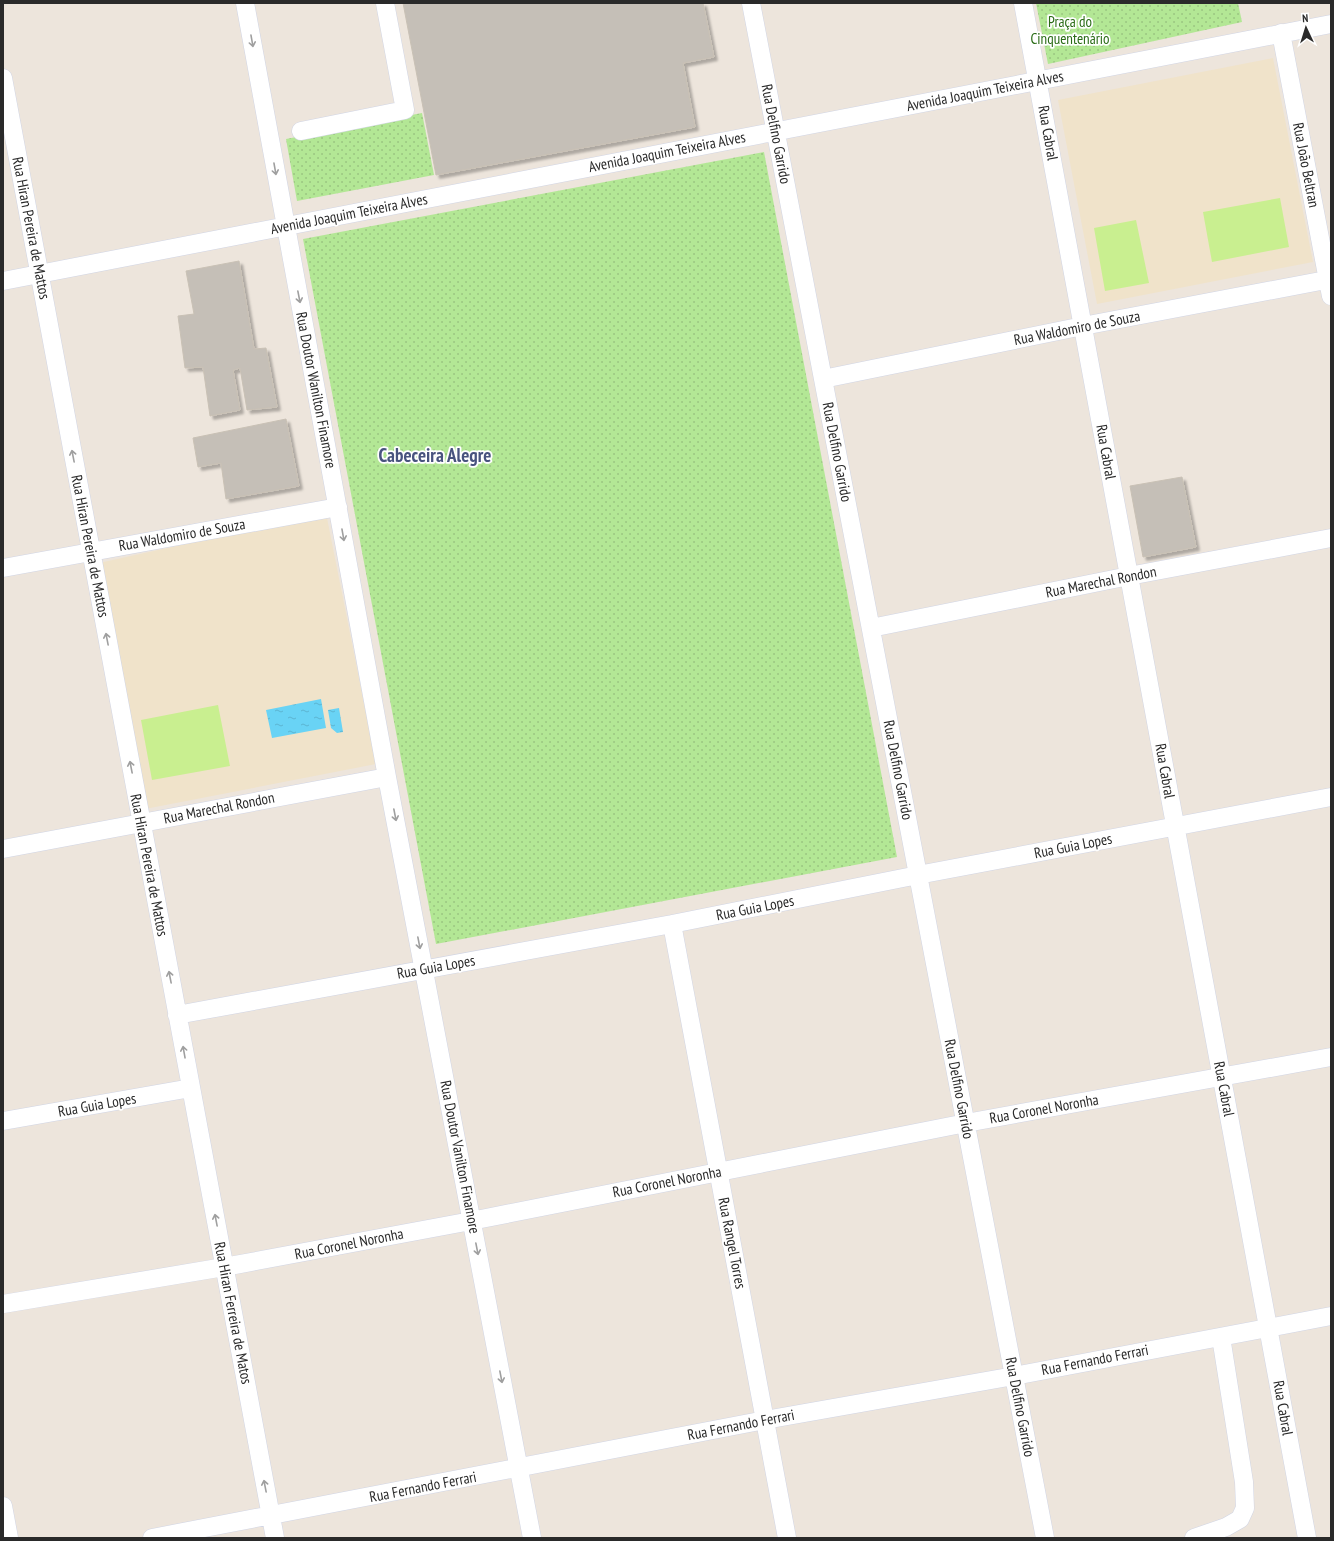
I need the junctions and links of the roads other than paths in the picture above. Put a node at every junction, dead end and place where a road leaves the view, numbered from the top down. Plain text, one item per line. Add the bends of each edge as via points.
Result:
1 (245, 3) edge
2 (385, 3) edge
3 (751, 3) edge
4 (1024, 3) edge
5 (1331, 24) edge
6 (1281, 33) junction
7 (3, 78) edge
8 (1038, 80) junction
9 (301, 131) dead end
10 (776, 131) junction
11 (286, 226) junction
12 (39, 274) junction
13 (3, 280) edge
14 (1330, 285) edge
15 (1083, 326) junction
16 (823, 379) junction
17 (338, 507) junction
18 (1331, 538) edge
19 (91, 552) junction
20 (3, 568) edge
21 (1129, 576) junction
22 (871, 628) junction
23 (387, 777) junction
24 (1331, 797) edge
25 (142, 822) junction
26 (1175, 826) junction
27 (3, 849) edge
28 (918, 875) junction
29 (672, 924) junction
30 (424, 969) junction
31 (178, 1015) junction
32 (1331, 1057) edge
33 (1222, 1077) junction
34 (191, 1088) junction
35 (3, 1121) edge
36 (966, 1123) junction
37 (719, 1172) junction
38 (471, 1221) junction
39 (224, 1267) junction
40 (3, 1304) edge
41 (1331, 1316) edge
42 (1268, 1328) junction
43 (1221, 1337) junction
44 (1014, 1376) junction
45 (765, 1420) junction
46 (518, 1468) junction
47 (3, 1506) edge
48 (271, 1516) junction
49 (9, 1538) edge
50 (152, 1538) edge
51 (275, 1538) edge
52 (532, 1538) edge
53 (787, 1538) edge
54 (1045, 1538) edge
55 (1194, 1538) edge
56 (1307, 1538) edge

1 -> 11 street, Rua Doutor Wanilton Finamore
2 - 9 street via 405,110
3 - 10 street, Rua Delfino Garrido
4 - 8 street, Rua Cabral
5 - 6 street, Avenida Joaquim Teixeira Alves
6 - 8 street, Avenida Joaquim Teixeira Alves
6 - 14 street, Rua João Beltran
7 - 12 street, Rua Hiran Pereira de Mattos
8 - 10 street, Avenida Joaquim Teixeira Alves
8 - 15 street, Rua Cabral
10 - 11 street, Avenida Joaquim Teixeira Alves
10 - 16 street, Rua Delfino Garrido
11 - 12 street, Avenida Joaquim Teixeira Alves
11 -> 17 street, Rua Doutor Wanilton Finamore
12 - 13 street, Avenida Joaquim Teixeira Alves
19 -> 12 street, Rua Hiran Pereira de Mattos
14 - 15 street, Rua Waldomiro de Souza
15 - 16 street, Rua Waldomiro de Souza
15 - 21 street, Rua Cabral
16 - 22 street, Rua Delfino Garrido
17 - 19 street, Rua Waldomiro de Souza
17 -> 23 street, Rua Doutor Wanilton Finamore
18 - 21 street, Rua Marechal Rondon
19 - 20 street, Rua Waldomiro de Souza
25 -> 19 street, Rua Hiran Pereira de Mattos
21 - 22 street, Rua Marechal Rondon
21 - 26 street, Rua Cabral
22 - 28 street, Rua Delfino Garrido
23 - 25 street, Rua Marechal Rondon
23 -> 30 street, Rua Doutor Vanilton Finamore
24 - 26 street, Rua Guia Lopes
25 - 27 street, Rua Marechal Rondon
31 -> 25 street, Rua Hiran Pereira de Mattos
26 - 28 street, Rua Guia Lopes
26 - 33 street, Rua Cabral
28 - 29 street, Rua Guia Lopes
28 - 36 street, Rua Delfino Garrido
29 - 30 street, Rua Guia Lopes
29 - 37 street, Rua Rangel Torres
30 - 31 street, Rua Guia Lopes
30 - 38 street, Rua Doutor Vanilton Finamore
34 -> 31 street, Rua Hiran Pereira de Mattos
32 - 33 street, Rua Coronel Noronha
33 - 36 street, Rua Coronel Noronha
33 - 42 street, Rua Cabral
34 - 35 street, Rua Guia Lopes
39 -> 34 street, Rua Hiran Ferreira de Matos
36 - 37 street, Rua Coronel Noronha
36 - 44 street, Rua Delfino Garrido
37 - 38 street, Rua Coronel Noronha
37 - 45 street, Rua Rangel Torres
38 - 39 street, Rua Coronel Noronha
38 -> 46 street, Rua Doutor Vanilton Finamore
39 - 40 street, Rua Coronel Noronha
48 -> 39 street, Rua Hiran Ferreira de Matos
41 - 42 street, Rua Fernando Ferrari
42 - 43 street, Rua Fernando Ferrari
42 - 56 street, Rua Cabral
43 - 44 street, Rua Fernando Ferrari
43 - 55 street via 1244,1482 1245,1508 1240,1519 1235,1522
44 - 45 street, Rua Fernando Ferrari
44 - 54 street, Rua Delfino Garrido
45 - 46 street, Rua Fernando Ferrari
45 - 53 street, Rua Rangel Torres
46 - 48 street, Rua Fernando Ferrari
46 - 52 street, Rua Doutor Vanilton Finamore
47 - 49 street
48 - 50 street, Rua Fernando Ferrari
48 - 51 street, Rua Hiran Ferreira de Matos

